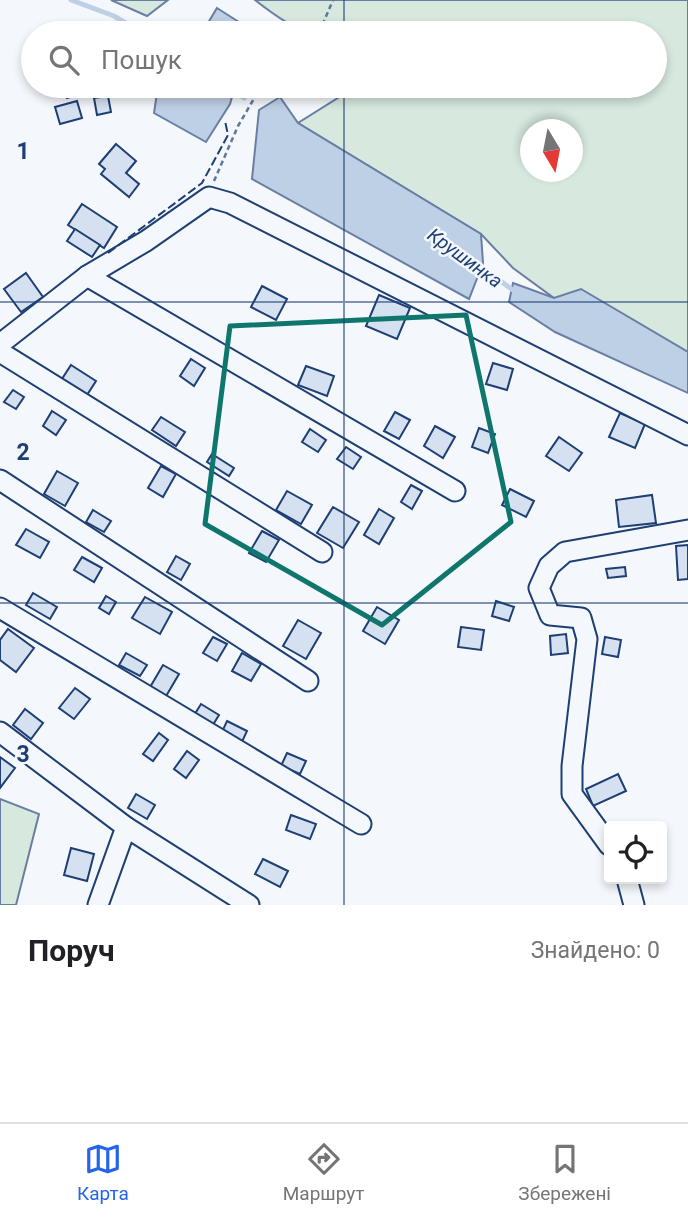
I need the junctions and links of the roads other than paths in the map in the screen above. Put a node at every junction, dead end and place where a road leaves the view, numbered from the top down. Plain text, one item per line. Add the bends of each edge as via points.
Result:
1 (87, 276) junction
2 (0, 344) edge
3 (0, 352) edge
4 (688, 435) edge
5 (0, 480) edge
6 (456, 491) dead end
7 (688, 530) edge
8 (322, 552) dead end
9 (0, 608) edge
10 (308, 681) dead end
11 (0, 732) edge
12 (361, 824) dead end
13 (125, 827) junction
14 (604, 838) edge
15 (628, 884) edge
16 (98, 905) edge
17 (249, 905) edge
18 (634, 905) edge

1 - 2 street
1 - 4 street via 209,197 230,203
1 - 6 street
3 - 8 street
5 - 10 street
7 - 14 street via 565,552 549,566 539,588 550,615 580,618 587,639 572,794
9 - 12 street
11 - 13 street
13 - 16 street
13 - 17 street
15 - 18 street

